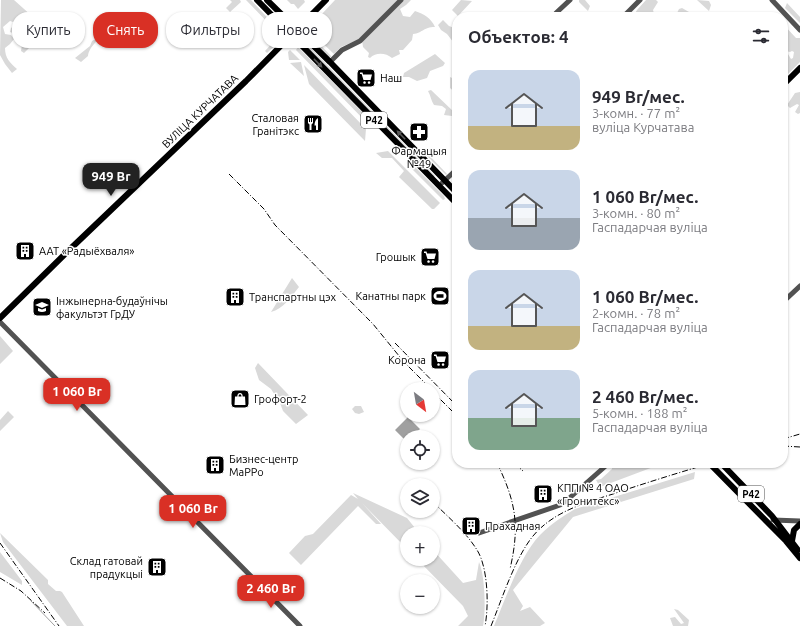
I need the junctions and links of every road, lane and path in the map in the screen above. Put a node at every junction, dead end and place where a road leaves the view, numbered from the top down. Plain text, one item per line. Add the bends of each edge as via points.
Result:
1 (257, 0) edge
2 (267, 0) edge
3 (326, 0) edge
4 (401, 0) edge
5 (570, 0) edge
6 (640, 0) edge
7 (772, 0) edge
8 (269, 12) edge
9 (279, 12) edge
10 (314, 12) edge
11 (557, 12) edge
12 (628, 12) edge
13 (783, 12) edge
14 (788, 17) edge
15 (800, 30) edge
16 (278, 48) edge
17 (304, 48) edge
18 (316, 48) edge
19 (330, 62) junction
20 (800, 68) edge
21 (788, 80) edge
22 (452, 173) edge
23 (445, 180) junction
24 (439, 186) junction
25 (452, 188) edge
26 (452, 199) edge
27 (800, 286) edge
28 (788, 297) edge
29 (0, 318) edge
30 (0, 322) edge
31 (603, 468) edge
32 (714, 468) edge
33 (726, 468) edge
34 (774, 518) junction
35 (786, 520) junction
36 (766, 521) junction
37 (800, 521) edge
38 (800, 524) edge
39 (780, 526) junction
40 (778, 533) junction
41 (479, 534) dead end
42 (792, 541) junction
43 (800, 553) edge
44 (800, 558) edge
45 (300, 626) edge

1 - 8 main road, Р42
2 - 9 main road, Р42
3 - 10 main road, ВУЛІЦА КУРЧАТАВА
4 - 19 street via 360,41 342,50
5 - 11 street
6 - 12 street
7 - 13 street
14 - 15 street
16 - 29 main road, ВУЛІЦА КУРЧАТАВА
17 -> 24 main road, Р42
18 - 19 main road, Р42
23 -> 19 main road, Р42
20 - 21 main road
22 - 23 street
23 - 24 street
23 - 25 main road, Р42
24 - 26 main road, Р42
27 - 28 street
30 - 45 street
31 - 41 street via 560,505
32 - 36 main road, Р42
33 - 34 main road, Р42
34 - 35 street
34 - 36 main road
34 - 39 main road, Р42
35 - 37 street
35 - 39 street
36 - 40 main road, Р42
38 - 42 main road via 794,530
39 - 40 street
39 - 42 main road, Р42
40 - 44 main road, Р42
42 - 43 main road, Р42

